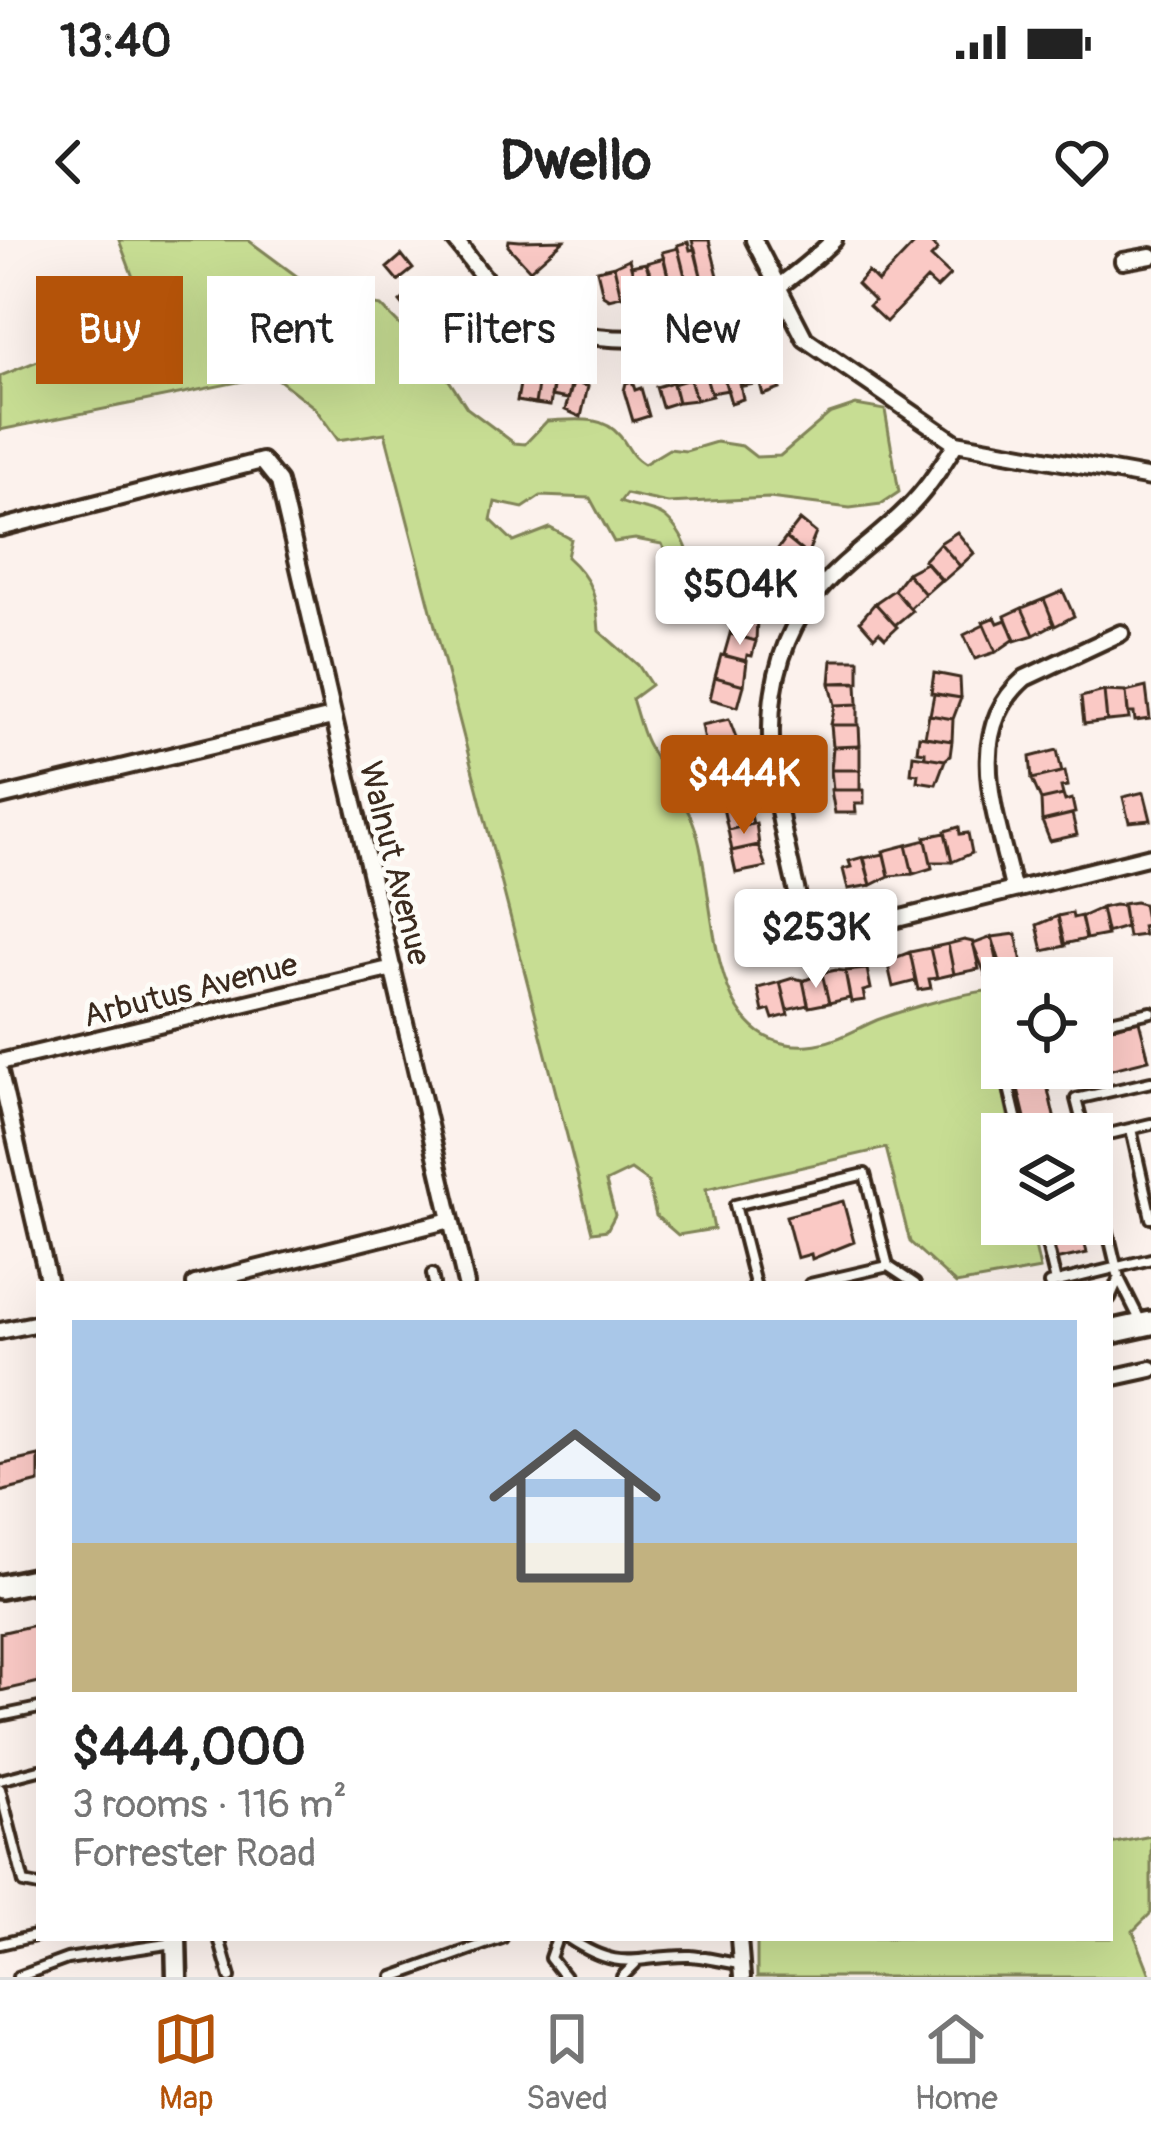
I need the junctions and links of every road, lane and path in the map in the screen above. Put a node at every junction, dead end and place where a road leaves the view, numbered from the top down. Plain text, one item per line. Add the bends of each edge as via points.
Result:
1 (455, 240) edge
2 (754, 240) edge
3 (834, 240) edge
4 (1151, 256) edge
5 (1123, 261) dead end
6 (770, 276) edge
7 (783, 281) edge
8 (783, 300) edge
9 (621, 337) edge
10 (956, 443) junction
11 (1151, 478) edge
12 (0, 528) edge
13 (1121, 633) dead end
14 (332, 717) junction
15 (0, 797) edge
16 (1151, 856) edge
17 (1013, 888) junction
18 (752, 929) dead end
19 (808, 941) junction
20 (393, 968) junction
21 (1151, 1012) edge
22 (1113, 1020) edge
23 (0, 1062) edge
24 (0, 1073) edge
25 (1151, 1082) edge
26 (1081, 1113) edge
27 (1151, 1124) edge
28 (1131, 1129) junction
29 (1113, 1132) edge
30 (1151, 1218) edge
31 (451, 1220) junction
32 (1046, 1245) edge
33 (1111, 1245) edge
34 (1151, 1259) edge
35 (888, 1265) junction
36 (1118, 1273) junction
37 (48, 1281) edge
38 (207, 1281) edge
39 (465, 1281) edge
40 (754, 1281) edge
41 (822, 1281) edge
42 (911, 1281) edge
43 (1052, 1281) edge
44 (1065, 1281) edge
45 (1113, 1289) edge
46 (36, 1324) edge
47 (1147, 1324) edge
48 (0, 1331) edge
49 (1113, 1331) edge
50 (1151, 1369) edge
51 (1113, 1377) edge
52 (36, 1580) edge
53 (0, 1587) edge
54 (36, 1709) edge
55 (0, 1716) edge
56 (36, 1771) edge
57 (0, 1785) edge
58 (36, 1885) edge
59 (36, 1936) edge
60 (170, 1941) edge
61 (176, 1941) edge
62 (220, 1941) edge
63 (494, 1941) edge
64 (554, 1941) edge
65 (573, 1941) edge
66 (739, 1941) edge
67 (0, 1944) edge
68 (634, 1964) junction
69 (741, 1971) edge
70 (18, 1977) edge
71 (177, 1977) edge
72 (230, 1977) edge
73 (393, 1977) edge
74 (565, 1977) edge
75 (622, 1977) edge

1 - 9 street via 503,298 544,323
2 - 6 street
3 - 7 street
4 - 5 street
8 - 10 street via 806,339
10 - 11 street
10 - 19 street via 913,503 812,598 777,678 768,745
12 - 14 street, Walnut Avenue via 262,461 279,482
13 - 17 street via 1025,678 997,718 986,764
14 - 15 street
14 - 20 street, Walnut Avenue
16 - 17 street
17 - 19 street
18 - 19 street
20 - 23 street, Arbutus Avenue
20 - 31 street, Walnut Avenue
21 - 22 lane
24 - 37 street
25 - 26 lane via 1076,1099
27 - 28 lane
28 - 29 lane
28 - 30 lane
31 - 38 street
31 - 39 street, Walnut Avenue
32 - 43 lane
33 - 36 lane
34 - 36 lane
35 - 40 lane via 866,1174 735,1205
35 - 41 lane
35 - 42 lane
36 - 44 lane
36 - 45 lane
36 - 47 lane
46 - 48 street
47 - 49 main road
50 - 51 street
52 - 53 main road
54 - 55 lane
56 - 57 lane
57 - 58 lane via 24,1883
59 - 67 lane
60 - 70 lane via 67,1959
61 - 71 street
62 - 72 lane
63 - 73 lane
64 - 74 lane via 550,1958
65 - 68 lane
66 - 69 street
68 - 69 lane via 689,1956
68 - 75 lane

